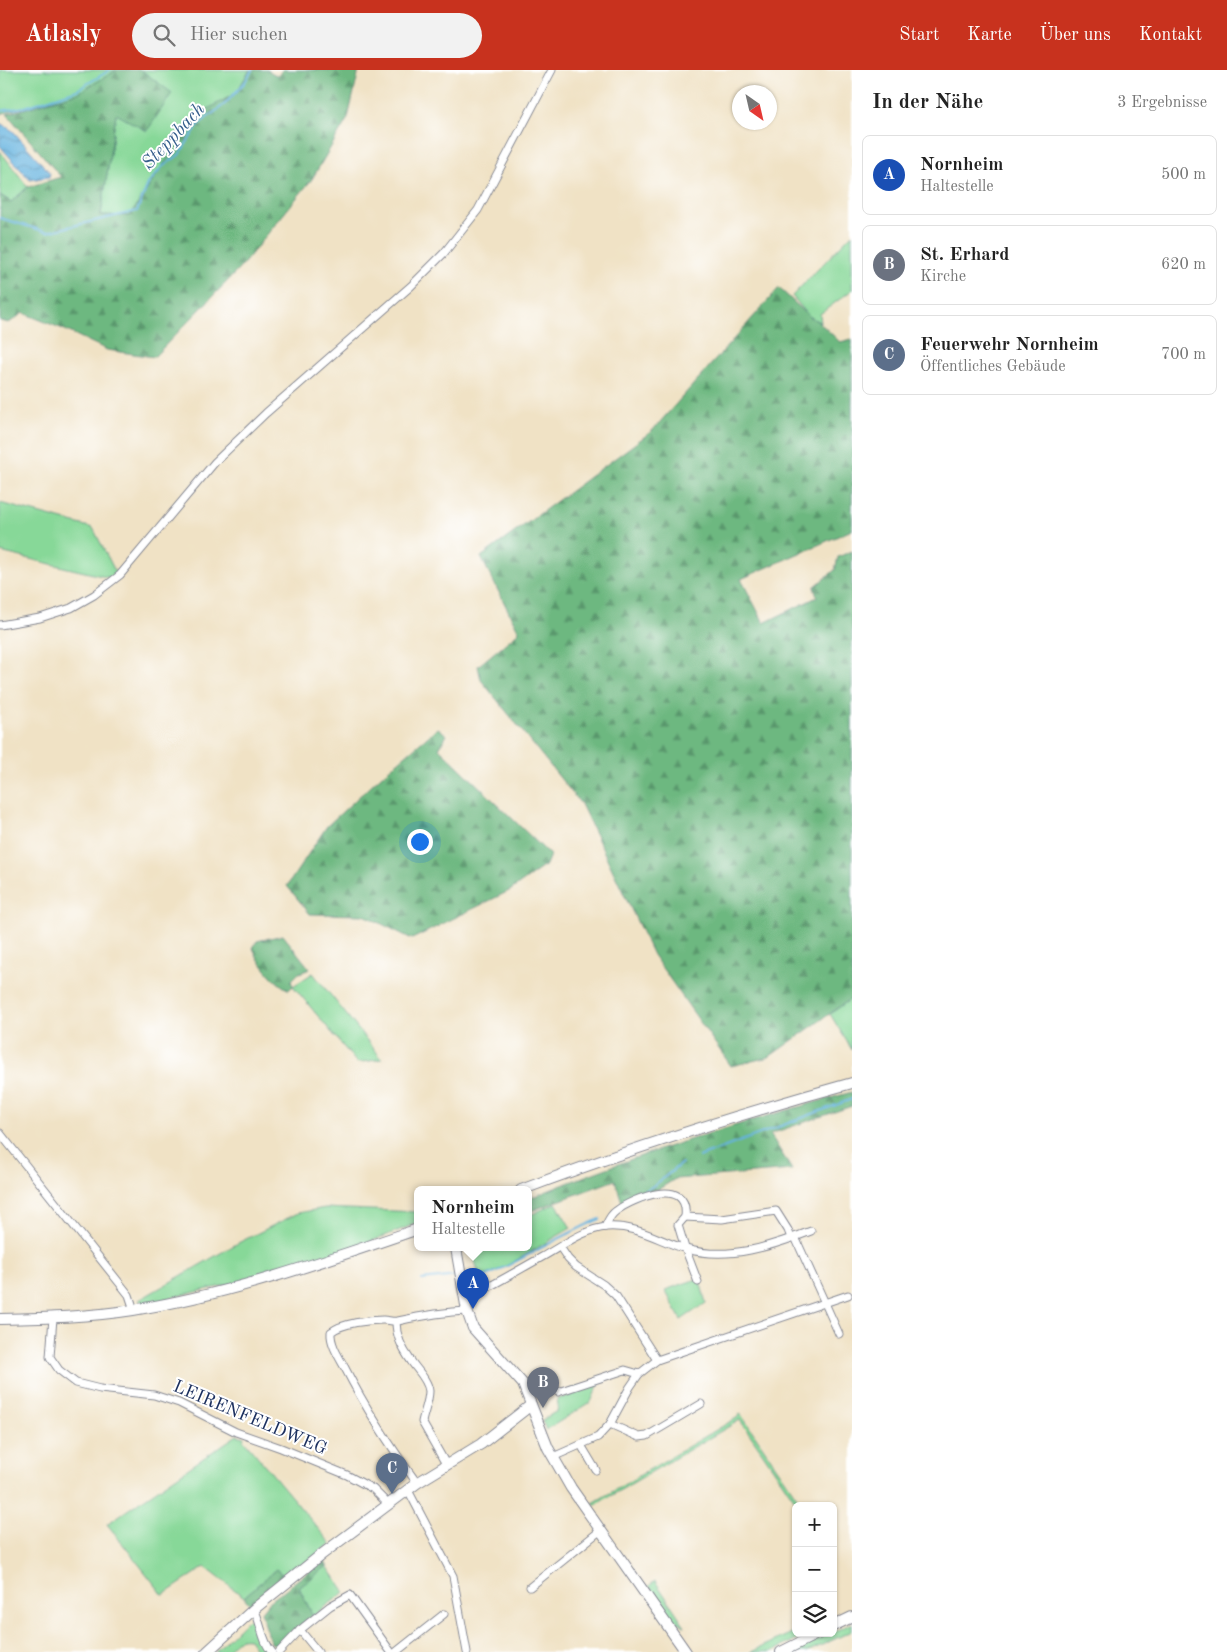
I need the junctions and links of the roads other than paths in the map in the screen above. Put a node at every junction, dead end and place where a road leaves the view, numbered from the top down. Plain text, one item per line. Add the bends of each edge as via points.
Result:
1 (552, 70) edge
2 (0, 625) edge
3 (852, 1083) edge
4 (0, 1133) edge
5 (531, 1186) edge
6 (685, 1217) junction
7 (605, 1227) junction
8 (414, 1229) edge
9 (811, 1231) dead end
10 (793, 1238) junction
11 (560, 1246) junction
12 (685, 1248) junction
13 (457, 1251) edge
14 (698, 1282) dead end
15 (465, 1294) junction
16 (848, 1295) dead end
17 (825, 1303) junction
18 (134, 1310) junction
19 (467, 1311) junction
20 (53, 1318) junction
21 (0, 1319) edge
22 (396, 1322) junction
23 (840, 1334) dead end
24 (657, 1360) junction
25 (639, 1374) junction
26 (558, 1392) dead end
27 (701, 1404) dead end
28 (531, 1406) junction
29 (610, 1424) junction
30 (581, 1445) junction
31 (553, 1457) junction
32 (446, 1466) junction
33 (596, 1470) dead end
34 (418, 1484) junction
35 (408, 1490) junction
36 (390, 1504) junction
37 (601, 1530) junction
38 (530, 1587) dead end
39 (254, 1609) junction
40 (444, 1614) dead end
41 (852, 1617) edge
42 (837, 1624) edge
43 (300, 1630) junction
44 (811, 1637) edge
45 (207, 1652) edge
46 (272, 1652) edge
47 (279, 1652) edge
48 (318, 1652) edge
49 (390, 1652) edge
50 (396, 1652) edge
51 (467, 1652) edge
52 (686, 1652) edge
53 (781, 1652) edge

1 - 2 street via 478,210 444,253 215,462 120,575 72,608
3 - 5 street via 680,1134
4 - 18 street via 129,1295
6 - 7 street via 685,1206 680,1198 660,1192 617,1210
6 - 10 street via 728,1219 776,1211
6 - 12 street via 678,1225
7 - 11 street
7 - 12 street via 634,1229
8 - 18 street via 289,1273
9 - 10 street
10 - 12 street via 757,1249 725,1253 701,1253
10 - 17 street
11 - 15 street via 479,1292
11 - 24 street via 576,1267 616,1296
12 - 14 street
13 - 15 street
15 - 19 street
16 - 17 street
17 - 23 street
17 - 24 street
18 - 20 street
19 - 22 street
19 - 28 street via 474,1329 523,1384
20 - 21 street
20 - 36 street, LEIRENFELDWEG via 50,1357 59,1370 76,1383 154,1395 179,1403 236,1432 346,1475 373,1489
22 - 32 street via 401,1343 429,1390 422,1422
22 - 34 street via 382,1320 339,1327 330,1335 368,1411
24 - 25 street
25 - 26 street via 625,1370
25 - 29 street
27 - 29 street via 647,1436 639,1437
28 - 31 street
28 - 32 street
29 - 30 street via 598,1436
30 - 31 street
30 - 33 street
31 - 37 street
32 - 34 street
34 - 35 street
35 - 36 street
35 - 51 street via 453,1576
36 - 39 street
37 - 38 street
37 - 52 street
39 - 45 street
39 - 46 street
40 - 50 street
41 - 42 street
43 - 47 street
43 - 48 street
43 - 49 street via 350,1595
44 - 53 street

